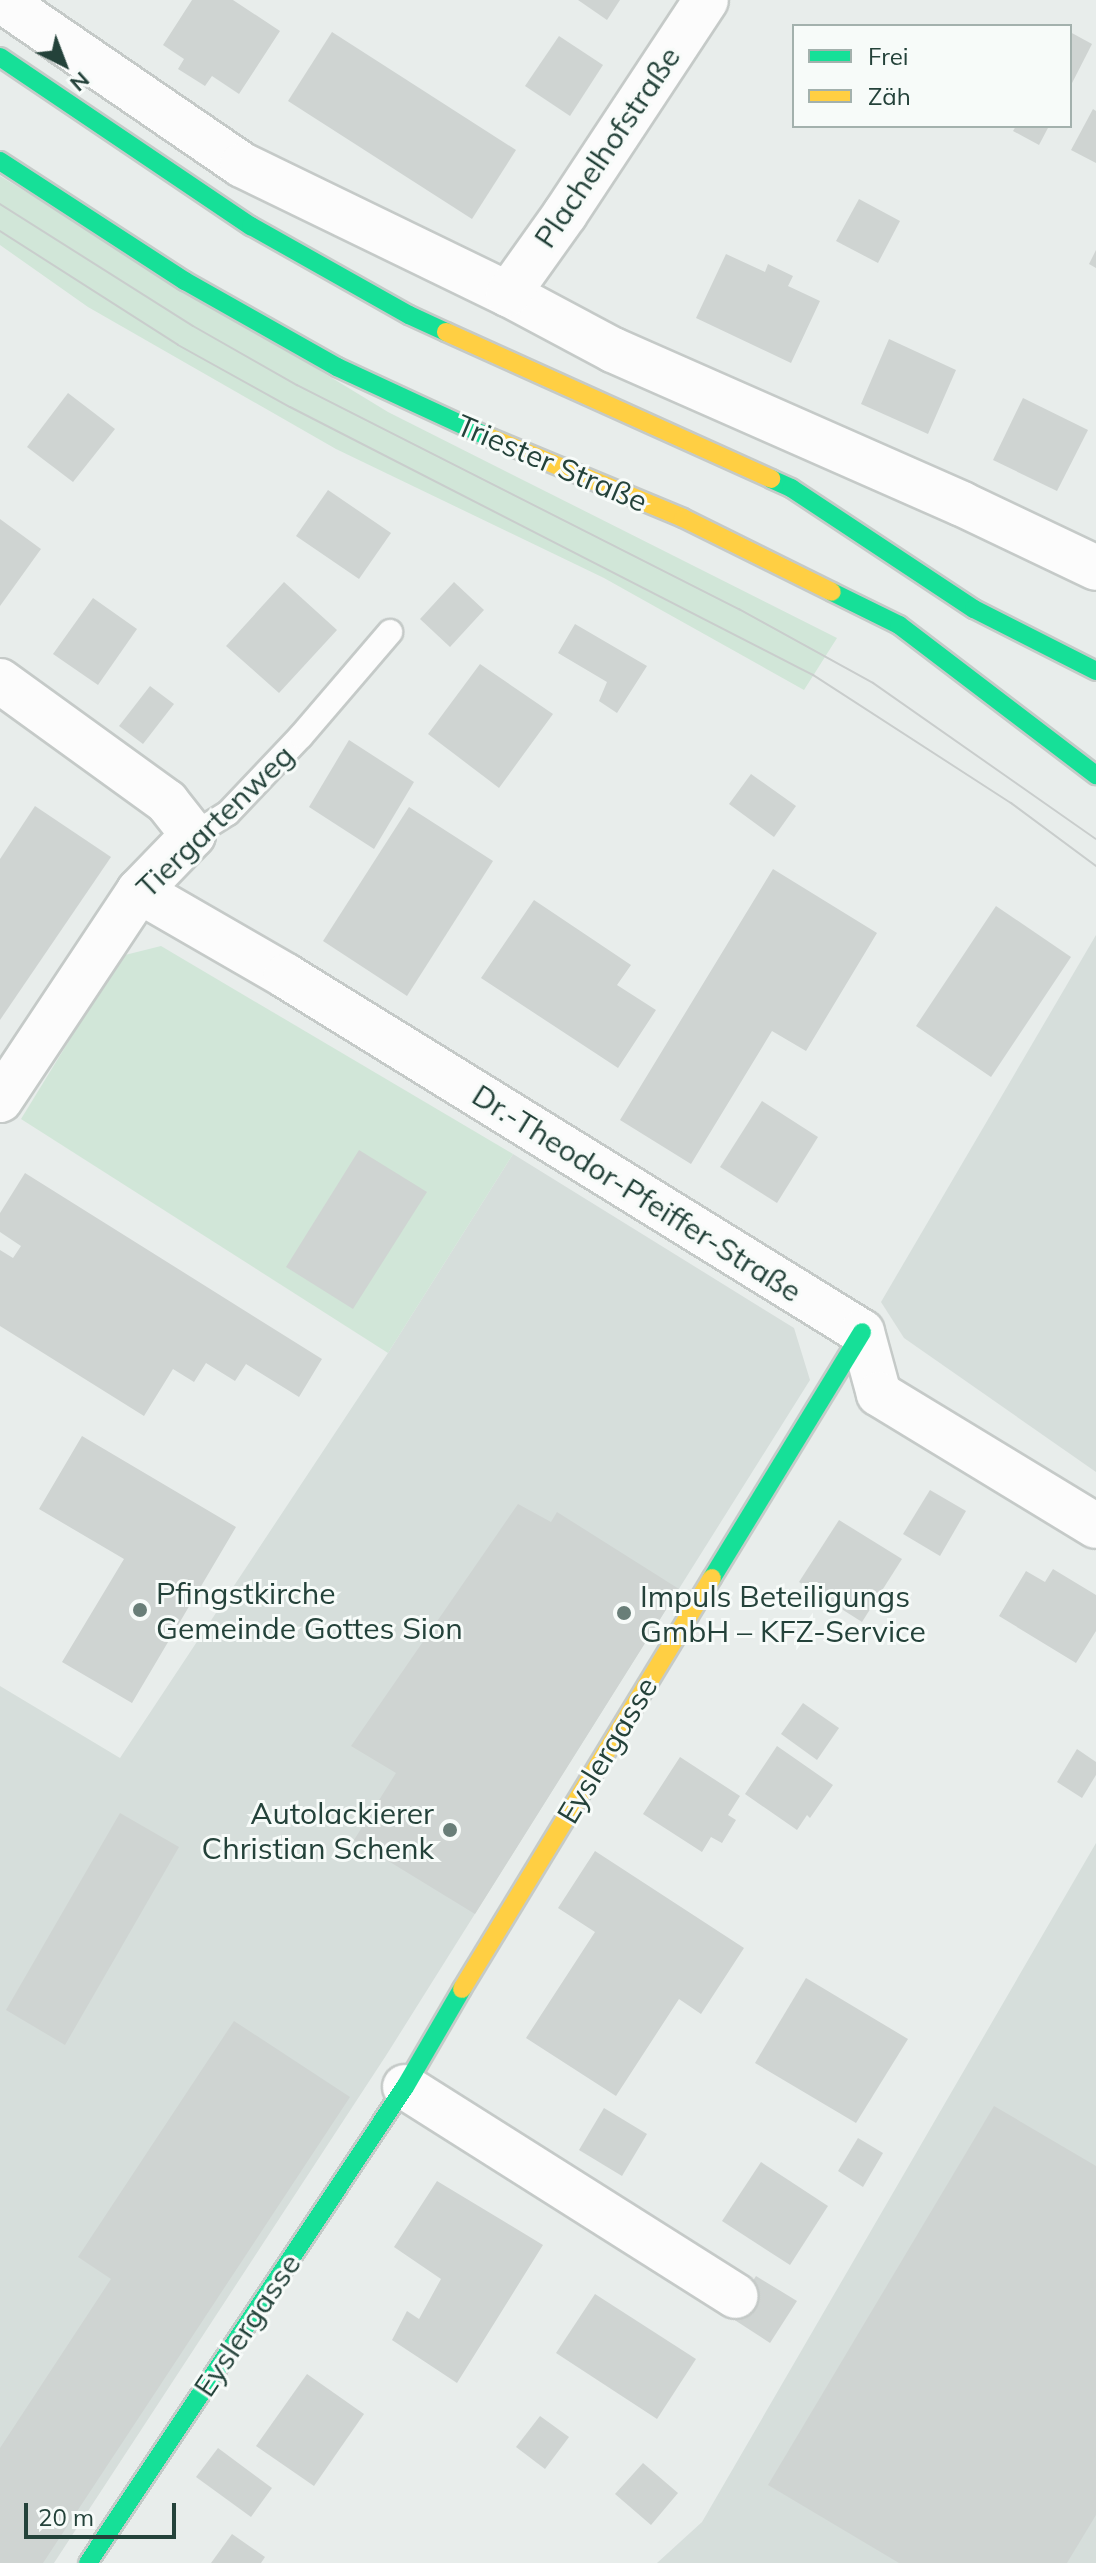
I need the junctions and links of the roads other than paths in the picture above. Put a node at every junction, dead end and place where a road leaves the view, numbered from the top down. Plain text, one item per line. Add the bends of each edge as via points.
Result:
1 (1, 0) edge
2 (706, 0) edge
3 (0, 57) edge
4 (0, 161) edge
5 (508, 294) junction
6 (1096, 568) edge
7 (390, 632) dead end
8 (1096, 671) edge
9 (0, 681) edge
10 (1096, 775) edge
11 (193, 835) junction
12 (139, 891) junction
13 (0, 1100) edge
14 (862, 1332) junction
15 (1096, 1526) edge
16 (405, 2087) junction
17 (736, 2296) dead end
18 (88, 2563) edge

1 - 5 street via 242,165
2 - 5 street, Plachelhofstraße
3 - 8 main road via 251,226 409,315 791,488 974,609
4 - 10 main road, Triester Straße via 185,281 337,367 473,431 683,518 899,625
5 - 6 street via 613,350
7 - 11 lane, Tiergartenweg via 228,813
9 - 11 street via 167,802
11 - 12 street, Tiergartenweg
12 - 13 street, Tiergartenweg
12 - 14 street, Dr.-Theodor-Pfeiffer-Straße
14 - 15 street via 879,1394
14 - 16 main road, Eyslergasse
16 - 17 street
16 - 18 main road, Eyslergasse

